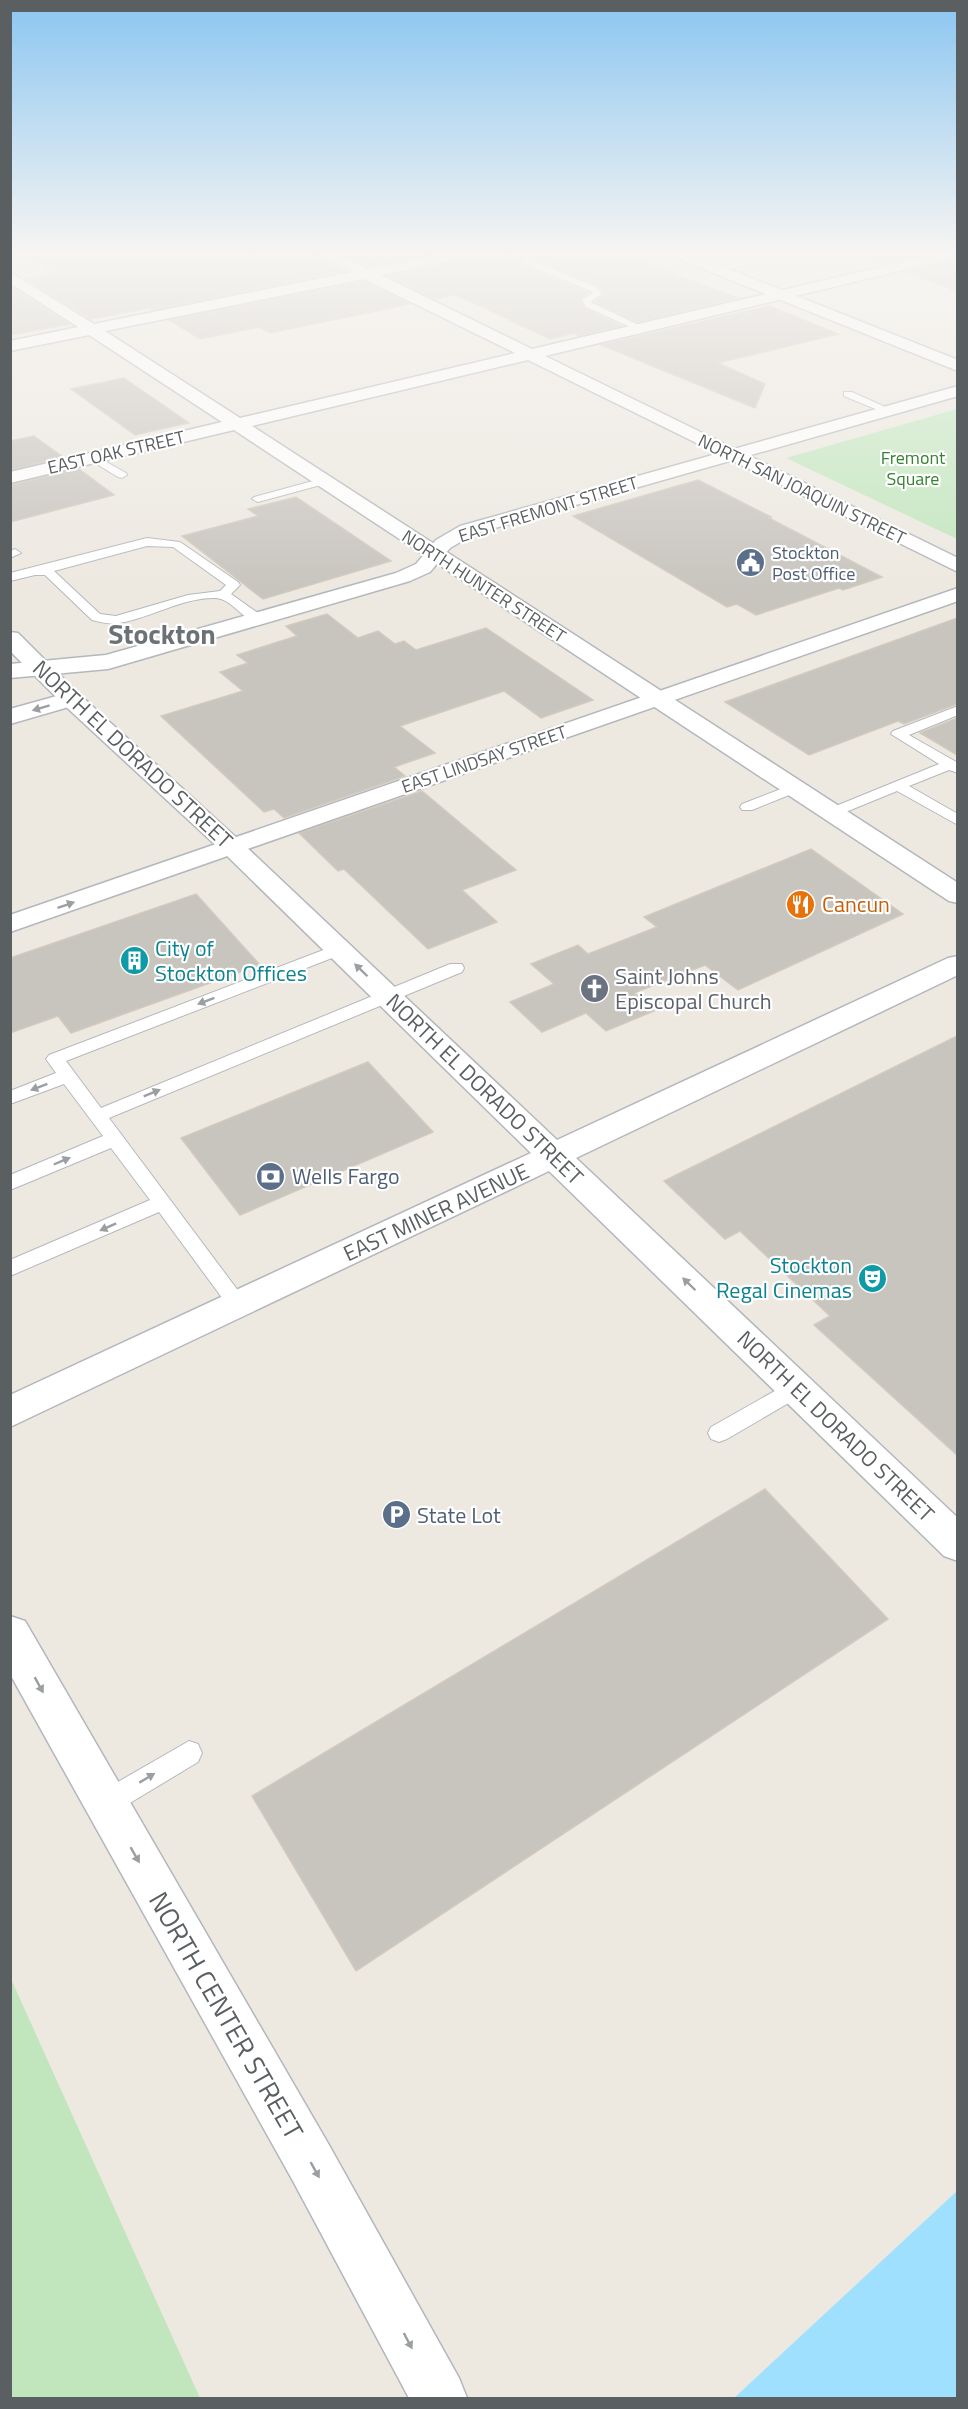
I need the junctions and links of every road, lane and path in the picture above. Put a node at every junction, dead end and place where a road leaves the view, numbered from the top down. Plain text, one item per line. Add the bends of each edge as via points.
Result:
1 (147, 365) edge
2 (482, 365) edge
3 (553, 365) edge
4 (957, 391) edge
5 (848, 394) dead end
6 (889, 411) junction
7 (237, 424) junction
8 (733, 455) junction
9 (94, 458) junction
10 (122, 475) dead end
11 (10, 478) edge
12 (324, 481) junction
13 (258, 499) dead end
14 (434, 553) junction
15 (957, 566) edge
16 (43, 570) junction
17 (10, 577) edge
18 (223, 594) junction
19 (957, 594) edge
20 (258, 619) junction
21 (10, 638) edge
22 (41, 668) junction
23 (10, 671) edge
24 (71, 699) junction
25 (657, 699) junction
26 (957, 710) edge
27 (10, 717) edge
28 (953, 767) edge
29 (898, 785) junction
30 (794, 788) junction
31 (747, 807) dead end
32 (831, 813) junction
33 (957, 821) edge
34 (232, 847) junction
35 (957, 896) edge
36 (10, 924) edge
37 (339, 949) junction
38 (957, 964) edge
39 (456, 968) dead end
40 (389, 997) junction
41 (68, 1076) junction
42 (10, 1098) edge
43 (98, 1116) junction
44 (114, 1139) junction
45 (555, 1156) junction
46 (10, 1183) edge
47 (162, 1203) junction
48 (10, 1269) edge
49 (238, 1305) junction
50 (796, 1388) junction
51 (10, 1412) edge
52 (719, 1433) dead end
53 (957, 1544) edge
54 (10, 1634) edge
55 (189, 1753) dead end
56 (106, 1803) junction
57 (439, 2398) edge

1 - 7 street, NORTH HUNTER STREET
2 - 7 street, EAST OAK STREET
3 - 8 street, NORTH SAN JOAQUIN STREET
4 - 6 street, EAST FREMONT STREET
5 - 6 lane
6 - 8 street, EAST FREMONT STREET
7 - 9 street, EAST OAK STREET
7 - 12 street, NORTH HUNTER STREET
8 - 14 street, EAST FREMONT STREET via 467,530
8 - 15 street, NORTH SAN JOAQUIN STREET
9 - 10 lane
9 - 11 street, EAST OAK STREET
12 - 13 lane
12 - 14 street, NORTH HUNTER STREET
14 - 20 street, EAST FREMONT STREET via 423,568 403,577
14 - 25 street, NORTH HUNTER STREET
16 - 17 lane
16 - 18 lane via 96,617 104,619 117,620 196,596
16 - 18 lane via 147,542 176,544 234,585
18 - 20 lane
19 - 25 street, EAST LINDSAY STREET
20 - 22 street, EAST FREMONT STREET via 108,662
21 - 22 street, NORTH EL DORADO STREET
22 - 23 street, EAST FREMONT STREET
22 - 24 street, NORTH EL DORADO STREET
24 -> 27 street
24 - 34 street, NORTH EL DORADO STREET
25 - 30 street, NORTH HUNTER STREET
25 - 34 street, EAST LINDSAY STREET
26 - 28 lane via 898,734
28 - 29 lane
29 - 32 lane
29 - 33 lane
30 - 31 lane
30 - 32 street, NORTH HUNTER STREET
32 - 35 street, NORTH HUNTER STREET
36 -> 34 street, EAST LINDSAY STREET
34 - 37 street, NORTH EL DORADO STREET
40 -> 37 street, NORTH EL DORADO STREET
37 -> 41 lane via 55,1059
38 - 45 street, EAST MINER AVENUE
39 - 40 lane
43 -> 40 lane
40 - 45 street, NORTH EL DORADO STREET
41 -> 42 lane
41 - 43 lane
43 - 44 lane
46 -> 44 lane
44 - 47 lane
45 - 49 street, EAST MINER AVENUE
50 -> 45 street, NORTH EL DORADO STREET
47 -> 48 lane
47 - 49 lane
49 - 51 street, EAST MINER AVENUE
50 - 52 lane
50 - 53 street, NORTH EL DORADO STREET
54 -> 56 street, NORTH CENTER STREET
56 -> 55 lane
56 -> 57 street, NORTH CENTER STREET via 311,2163

